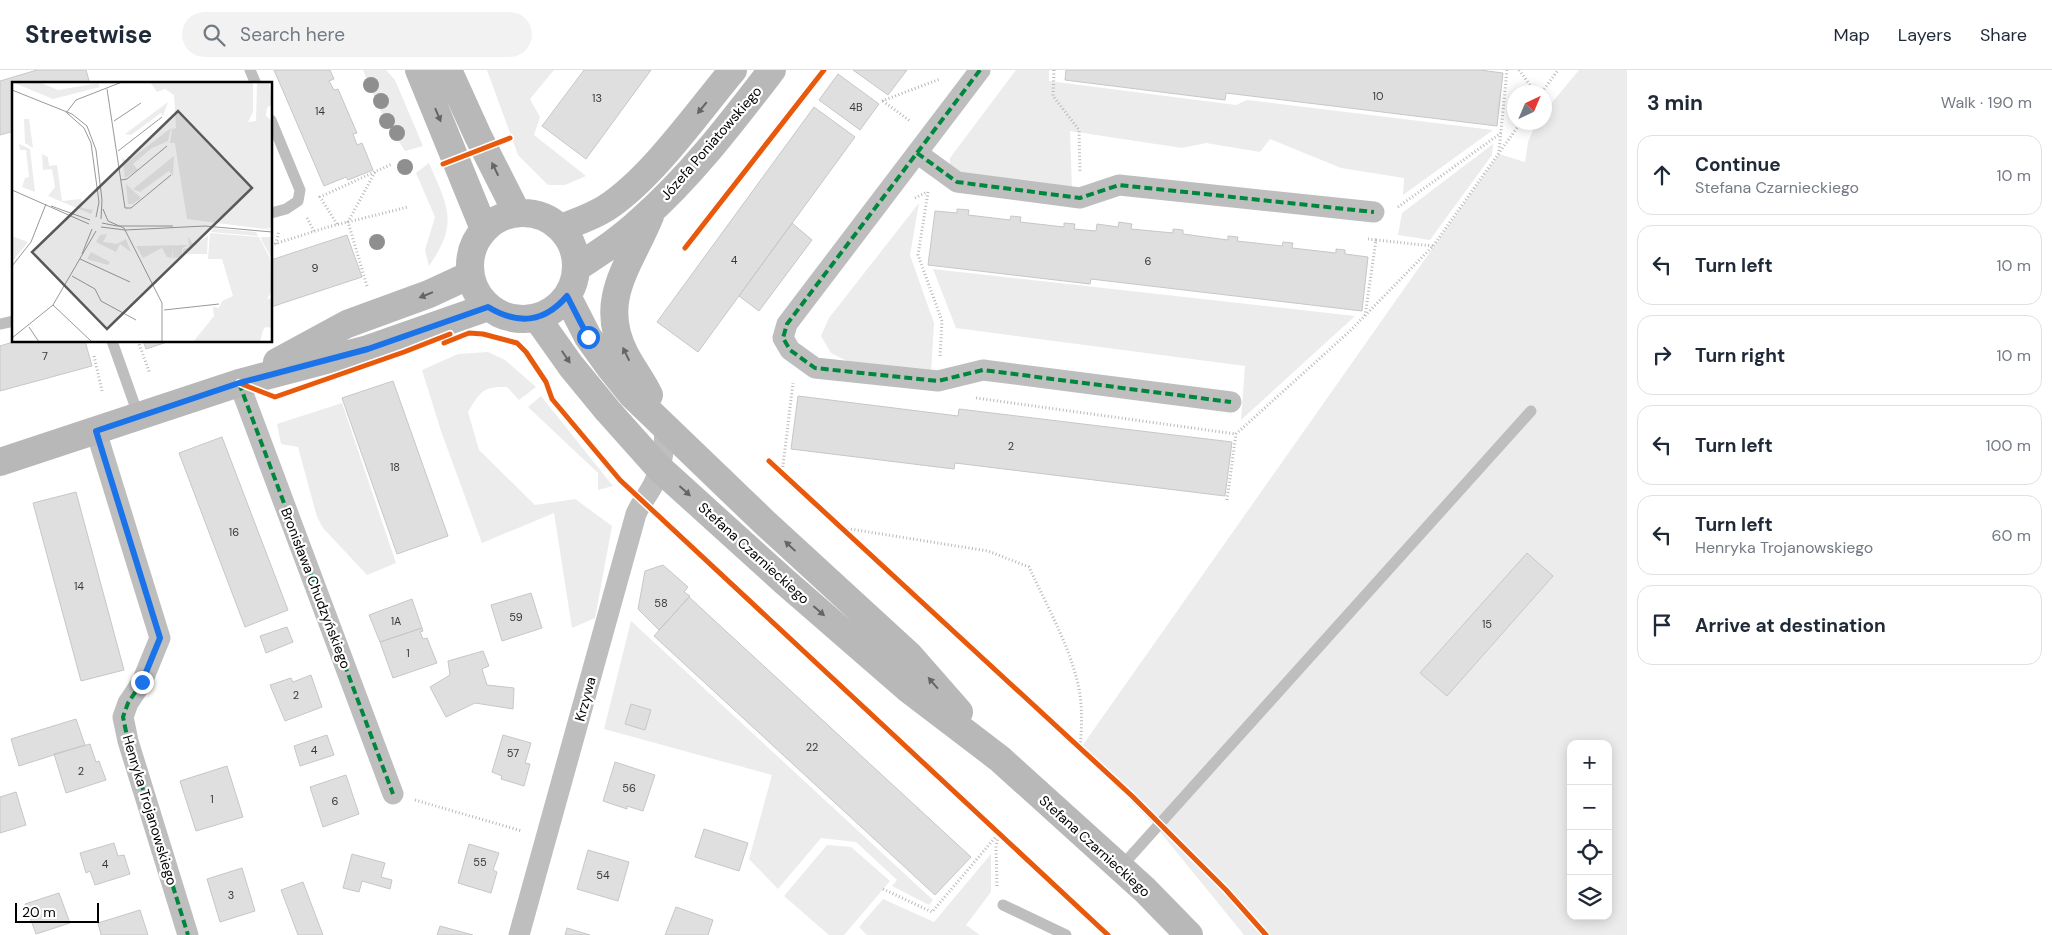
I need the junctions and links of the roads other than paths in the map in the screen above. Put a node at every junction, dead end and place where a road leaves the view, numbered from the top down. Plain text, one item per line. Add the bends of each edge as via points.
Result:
1 (250, 70) edge
2 (419, 70) edge
3 (448, 70) edge
4 (733, 70) edge
5 (772, 70) edge
6 (980, 70) edge
7 (255, 82) edge
8 (272, 122) edge
9 (917, 153) junction
10 (651, 211) junction
11 (1374, 212) road end
12 (272, 213) edge
13 (517, 213) junction
14 (560, 228) junction
15 (484, 229) junction
16 (576, 268) junction
17 (470, 275) junction
18 (567, 296) junction
19 (488, 307) junction
20 (537, 318) junction
21 (112, 342) edge
22 (239, 383) junction
23 (1231, 402) dead end
24 (1531, 410) dead end
25 (139, 417) junction
26 (665, 427) junction
27 (96, 431) junction
28 (0, 462) edge
29 (658, 467) junction
30 (1000, 759) junction
31 (393, 794) road end
32 (1120, 868) junction
33 (1003, 905) road end
34 (188, 935) edge
35 (519, 935) edge
36 (1066, 935) edge
37 (1189, 935) edge

1 - 7 lane
2 -> 15 street
13 -> 3 street
4 -> 14 street, Józefa Poniatowskiego via 632,187 606,208
5 - 10 street, Józefa Poniatowskiego via 697,164
6 - 9 street
8 - 12 lane via 300,190 298,201
9 - 11 street via 957,182 1080,198 1120,185
9 - 23 street via 787,324 783,338 790,350 815,368 938,381 983,370
10 - 16 street, Józefa Poniatowskiego via 611,245
26 -> 10 street via 625,354 615,319 614,298 621,276
13 - 14 street via 548,219
13 - 15 street via 494,221
14 - 16 street via 572,246
15 - 17 street via 474,242
16 - 18 street via 574,283
17 - 19 street via 480,298
17 -> 22 street via 347,324
18 - 20 street via 549,313
18 - 26 street, Stefana Czarnieckiego via 588,337 611,370
19 - 20 street via 503,316
19 - 22 street via 368,349
20 -> 29 street, Stefana Czarnieckiego via 608,411
21 - 25 lane
22 - 25 street
22 - 31 street, Bronisława Chudzyńskiego
24 - 32 lane
25 - 27 street
26 - 29 street, Krzywa via 664,448
30 -> 26 street, Stefana Czarnieckiego via 909,655
27 - 28 street
27 - 34 street, Henryka Trojanowskiego via 160,638 123,717
29 -> 30 street, Stefana Czarnieckiego via 907,688
29 - 35 street, Krzywa via 654,482 636,514
30 - 32 street, Stefana Czarnieckiego
32 - 37 street, Stefana Czarnieckiego
33 - 36 lane

